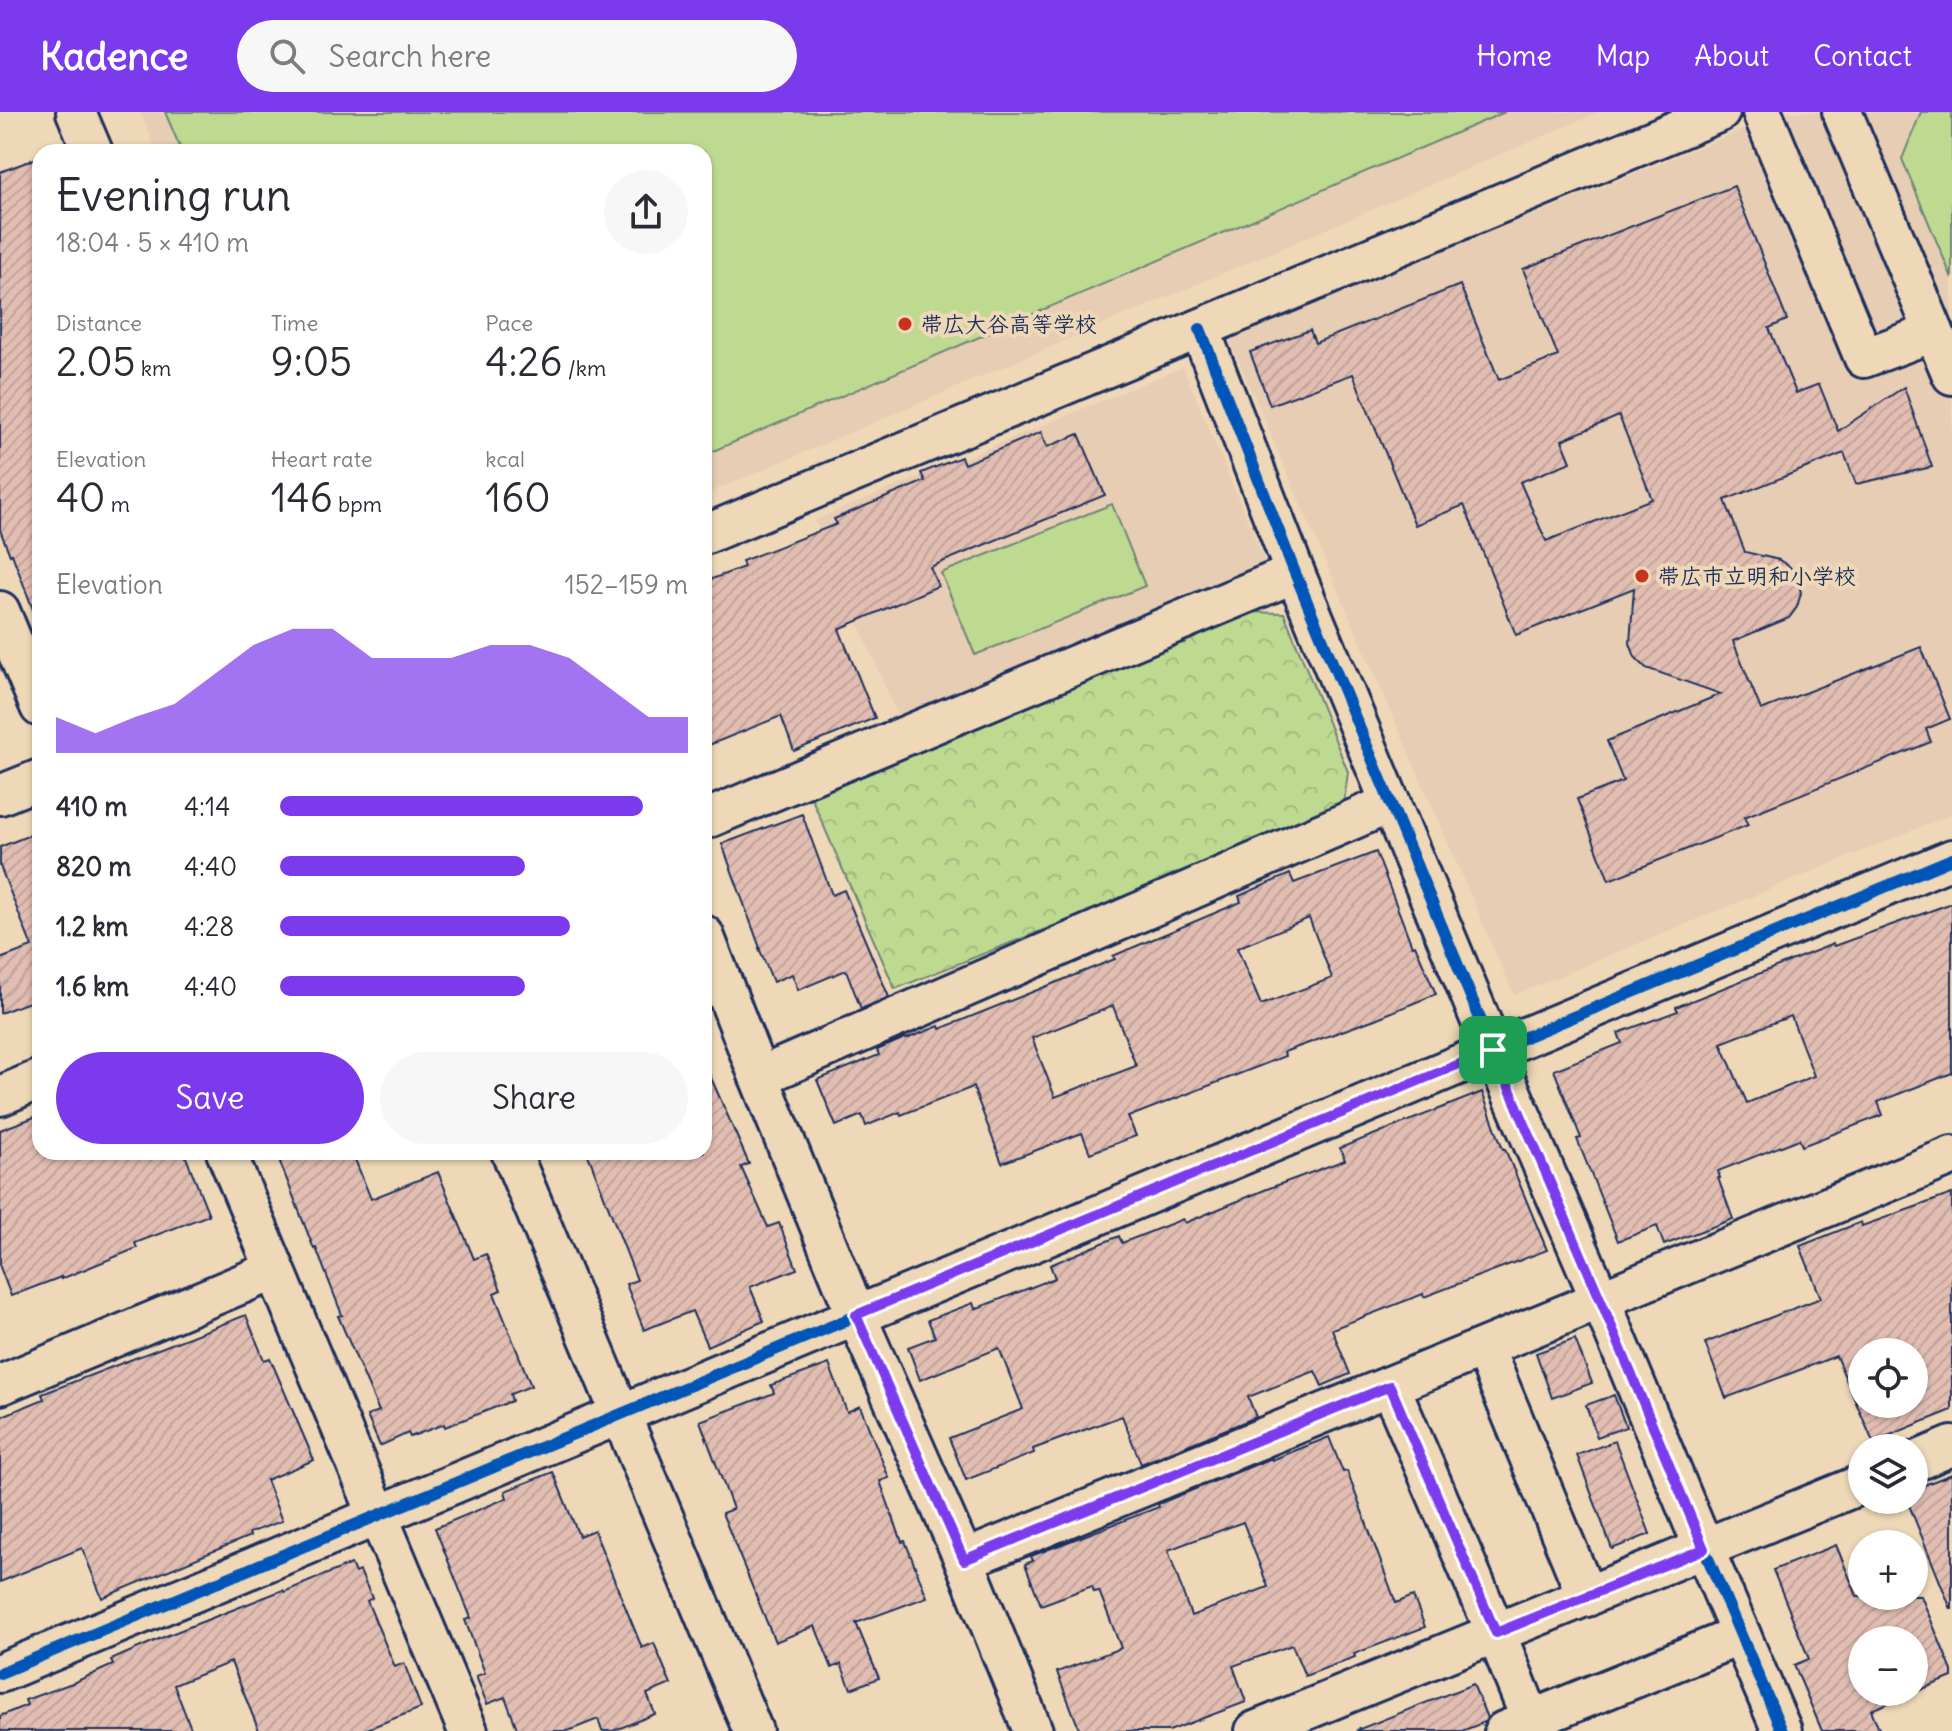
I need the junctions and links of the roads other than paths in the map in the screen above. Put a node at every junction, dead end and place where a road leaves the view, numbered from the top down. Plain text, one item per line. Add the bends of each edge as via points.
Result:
1 (76, 112) edge
2 (1720, 112) edge
3 (1762, 112) edge
4 (1842, 112) edge
5 (90, 144) edge
6 (1200, 329) junction
7 (1934, 332) junction
8 (1952, 375) edge
9 (712, 532) edge
10 (1295, 573) junction
11 (0, 611) edge
12 (32, 688) edge
13 (32, 782) edge
14 (0, 795) edge
15 (1391, 803) junction
16 (712, 817) edge
17 (1952, 859) edge
18 (712, 956) edge
19 (1493, 1050) junction
20 (759, 1077) junction
21 (32, 1082) edge
22 (0, 1096) edge
23 (1952, 1156) edge
24 (229, 1160) edge
25 (514, 1160) edge
26 (275, 1270) junction
27 (1601, 1301) junction
28 (856, 1315) junction
29 (1484, 1348) junction
30 (0, 1385) edge
31 (1390, 1386) junction
32 (619, 1414) junction
33 (1952, 1446) edge
34 (1928, 1456) edge
35 (1848, 1490) edge
36 (379, 1515) junction
37 (1704, 1549) junction
38 (964, 1560) junction
39 (1587, 1597) junction
40 (1496, 1633) junction
41 (1741, 1635) junction
42 (0, 1673) edge
43 (1518, 1726) edge
44 (1776, 1729) edge
45 (468, 1731) edge
46 (753, 1731) edge
47 (1033, 1731) edge
48 (1255, 1731) edge

1 - 5 street
2 - 6 street
3 - 7 street via 1864,358
4 - 7 street
6 - 9 street
6 - 10 street
7 - 8 street
10 - 15 street
10 - 16 street
11 - 12 street
13 - 14 street
15 - 19 street
15 - 20 street
17 - 19 street
18 - 20 street
19 - 27 street
19 - 28 street
20 - 28 street
21 - 22 street
23 - 27 street
24 - 26 street
25 - 32 street
26 - 30 street
26 - 36 street
27 - 29 street
27 - 37 street
28 - 32 street
28 - 38 street
29 - 31 street
29 - 39 street
31 - 38 street
31 - 40 street
32 - 36 street
32 - 46 street
33 - 34 street
35 - 37 street
36 - 42 street
36 - 45 street
37 - 39 street
37 - 41 street
38 - 47 street
39 - 40 street
40 - 43 street
40 - 48 street
41 - 43 street
41 - 44 street

